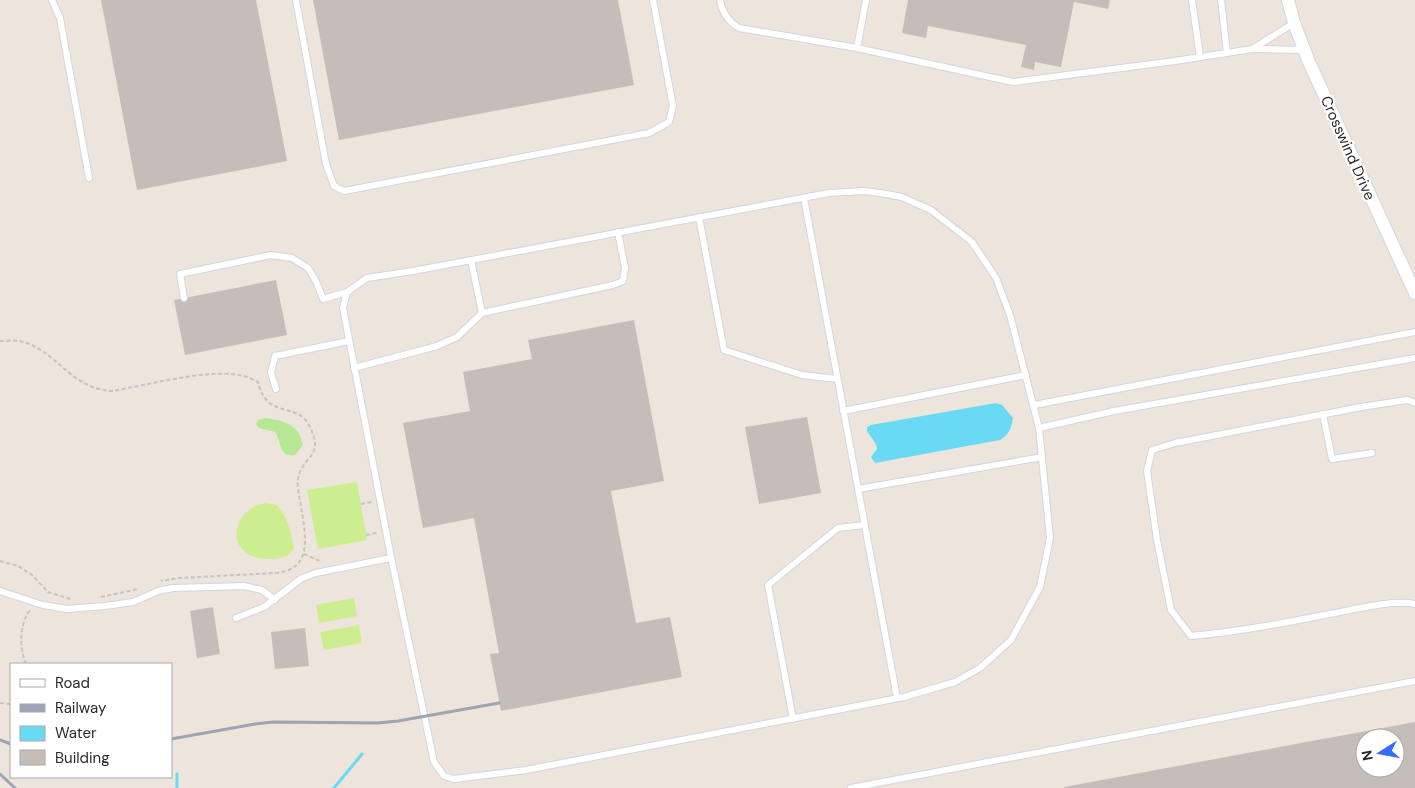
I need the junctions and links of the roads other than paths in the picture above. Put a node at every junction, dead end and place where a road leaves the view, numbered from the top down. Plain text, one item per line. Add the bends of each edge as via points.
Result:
1 (52, 0) edge
2 (296, 0) edge
3 (653, 0) edge
4 (720, 0) edge
5 (866, 0) edge
6 (1192, 0) edge
7 (1221, 0) edge
8 (1288, 0) edge
9 (1294, 24) junction
10 (857, 48) junction
11 (1252, 49) junction
12 (1304, 50) junction
13 (1227, 52) junction
14 (1200, 57) junction
15 (89, 178) dead end
16 (804, 198) junction
17 (699, 217) junction
18 (618, 232) junction
19 (471, 260) junction
20 (347, 292) junction
21 (1415, 293) edge
22 (184, 298) dead end
23 (482, 313) junction
24 (1415, 332) edge
25 (349, 341) junction
26 (1415, 358) edge
27 (354, 368) junction
28 (1026, 376) junction
29 (837, 379) junction
30 (276, 389) dead end
31 (1415, 403) edge
32 (1034, 405) junction
33 (843, 411) junction
34 (1323, 414) junction
35 (1039, 428) junction
36 (1372, 453) dead end
37 (1042, 457) junction
38 (858, 489) junction
39 (864, 525) junction
40 (391, 558) junction
41 (0, 591) edge
42 (275, 600) junction
43 (1415, 604) edge
44 (236, 618) dead end
45 (1415, 681) edge
46 (897, 698) junction
47 (792, 719) junction
48 (851, 788) edge

1 - 15 lane via 60,18
2 - 3 lane via 326,164 334,186 344,191 649,133 669,122 673,106
4 - 10 lane via 731,23 739,28
5 - 10 lane
6 - 14 lane
7 - 13 lane
8 - 9 street, Crosswind Drive
9 - 11 lane
9 - 12 street, Crosswind Drive
10 - 14 lane via 1013,82
11 - 12 lane
11 - 13 lane
12 - 21 street, Crosswind Drive
13 - 14 lane
16 - 17 lane
16 - 28 lane via 865,191 902,197 931,210 972,242 996,278 1010,315
16 - 29 lane
17 - 18 lane
17 - 29 lane via 724,350 802,375
18 - 19 lane
18 - 23 lane via 625,268 623,281
19 - 20 lane via 367,278
19 - 23 lane
20 - 22 lane via 322,299 308,268 292,258 271,255 180,274
20 - 25 lane via 343,308
23 - 27 lane via 457,337 437,346
24 - 32 lane
25 - 27 lane
25 - 30 lane via 275,356 271,373
26 - 35 lane via 1114,411
27 - 40 lane
28 - 32 lane
28 - 33 lane
29 - 33 lane
31 - 34 lane via 1407,400
32 - 35 lane
33 - 38 lane
34 - 36 lane via 1332,459
34 - 43 lane via 1152,450 1147,471 1171,610 1191,636 1361,608 1406,602
35 - 37 lane
37 - 38 lane
37 - 46 lane via 1050,538 1040,587 1011,640 980,668 955,682
38 - 39 lane
39 - 46 lane
39 - 47 lane via 838,528 768,585
40 - 42 lane via 302,578
40 - 47 lane via 434,762 444,776 454,779 526,770
41 - 42 lane via 67,609 133,602 173,588 244,586 262,590
42 - 44 lane
45 - 48 lane
46 - 47 lane

